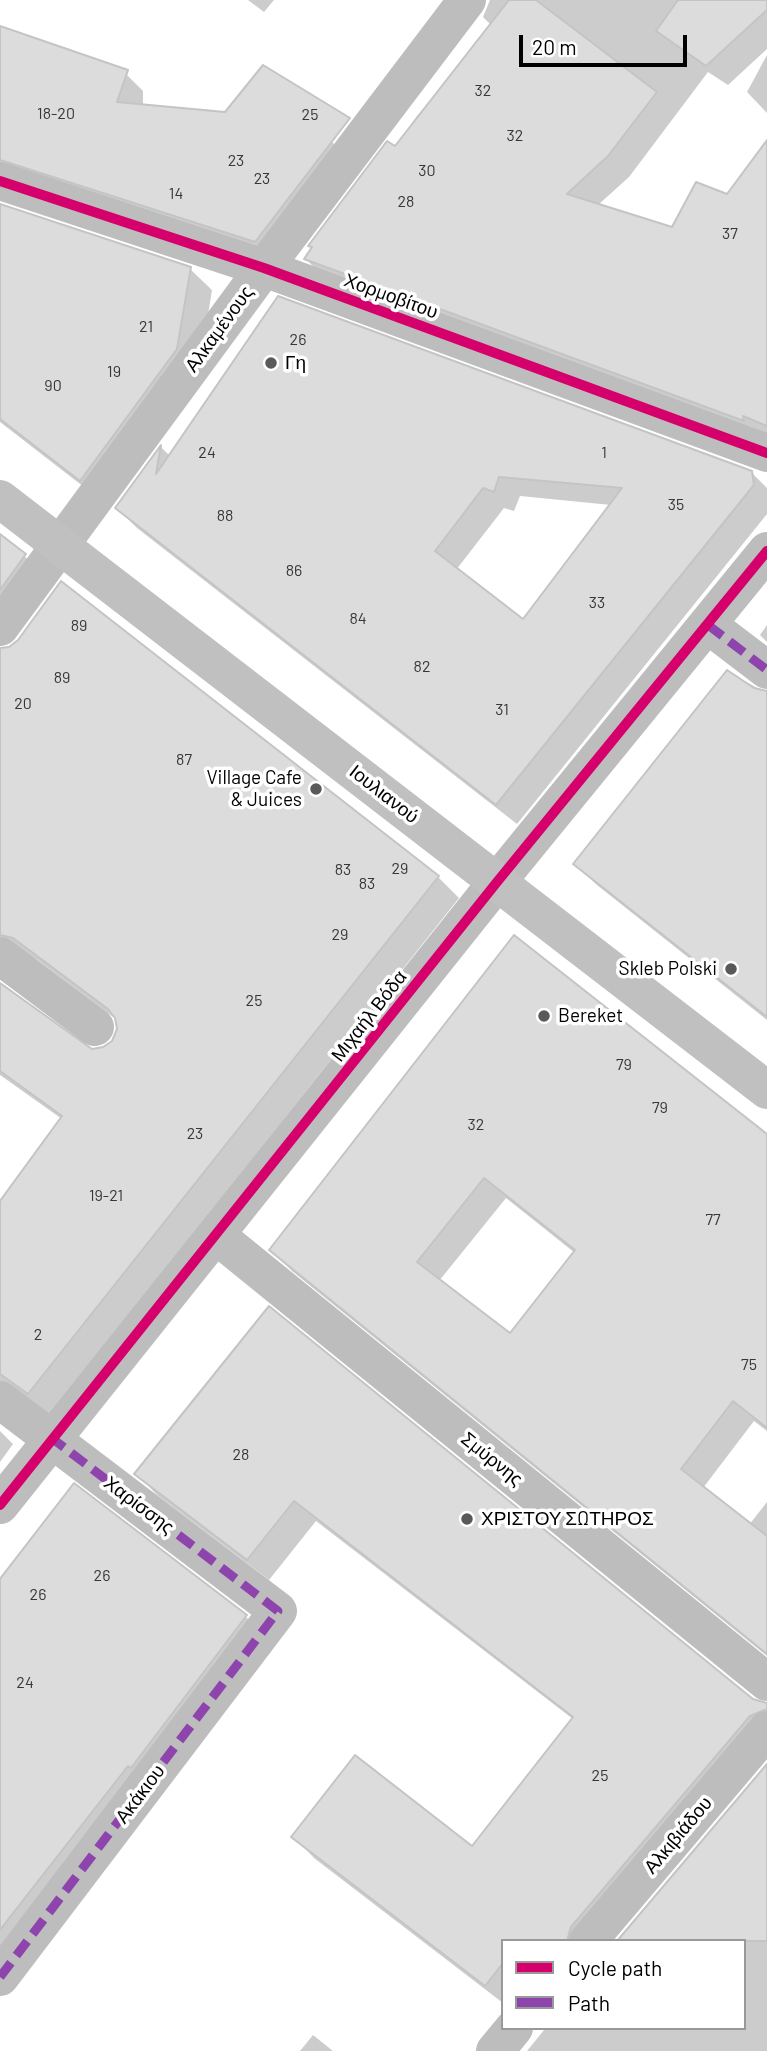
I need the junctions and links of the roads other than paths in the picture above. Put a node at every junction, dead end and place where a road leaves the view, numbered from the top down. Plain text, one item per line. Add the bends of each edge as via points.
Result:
1 (454, 4) edge
2 (0, 181) edge
3 (264, 268) junction
4 (767, 453) edge
5 (0, 499) edge
6 (61, 546) junction
7 (767, 551) edge
8 (709, 625) junction
9 (0, 627) edge
10 (767, 670) edge
11 (497, 882) junction
12 (0, 956) edge
13 (95, 1027) dead end
14 (767, 1090) edge
15 (217, 1236) junction
16 (0, 1400) edge
17 (53, 1438) junction
18 (0, 1504) edge
19 (278, 1611) joint
20 (767, 1682) edge
21 (767, 1730) edge
22 (590, 1939) edge
23 (0, 1977) edge
24 (512, 2030) edge
25 (495, 2051) edge

1 - 3 street, Αλκαμένους
2 - 3 street, Χορμοβίτου
3 - 4 street, Χορμοβίτου
3 - 6 street, Αλκαμένους
5 - 6 main road, Ιουλιανού
6 - 9 street, Αλκαμένους
6 - 11 main road, Ιουλιανού
7 - 8 street, Μιχαήλ Βόδα
8 - 10 street
8 - 11 street, Μιχαήλ Βόδα
11 - 14 main road, Ιουλιανού
11 - 15 street, Μιχαήλ Βόδα
12 - 13 street
15 - 17 street, Μιχαήλ Βόδα
15 - 20 street, Σμύρνης
16 - 17 street, Χαρίσσης
17 - 18 street, Μιχαήλ Βόδα
17 - 19 street, Χαρίσσης
19 - 23 street, Ακάκιου
21 - 22 street, Αλκιβιάδου
24 - 25 street

